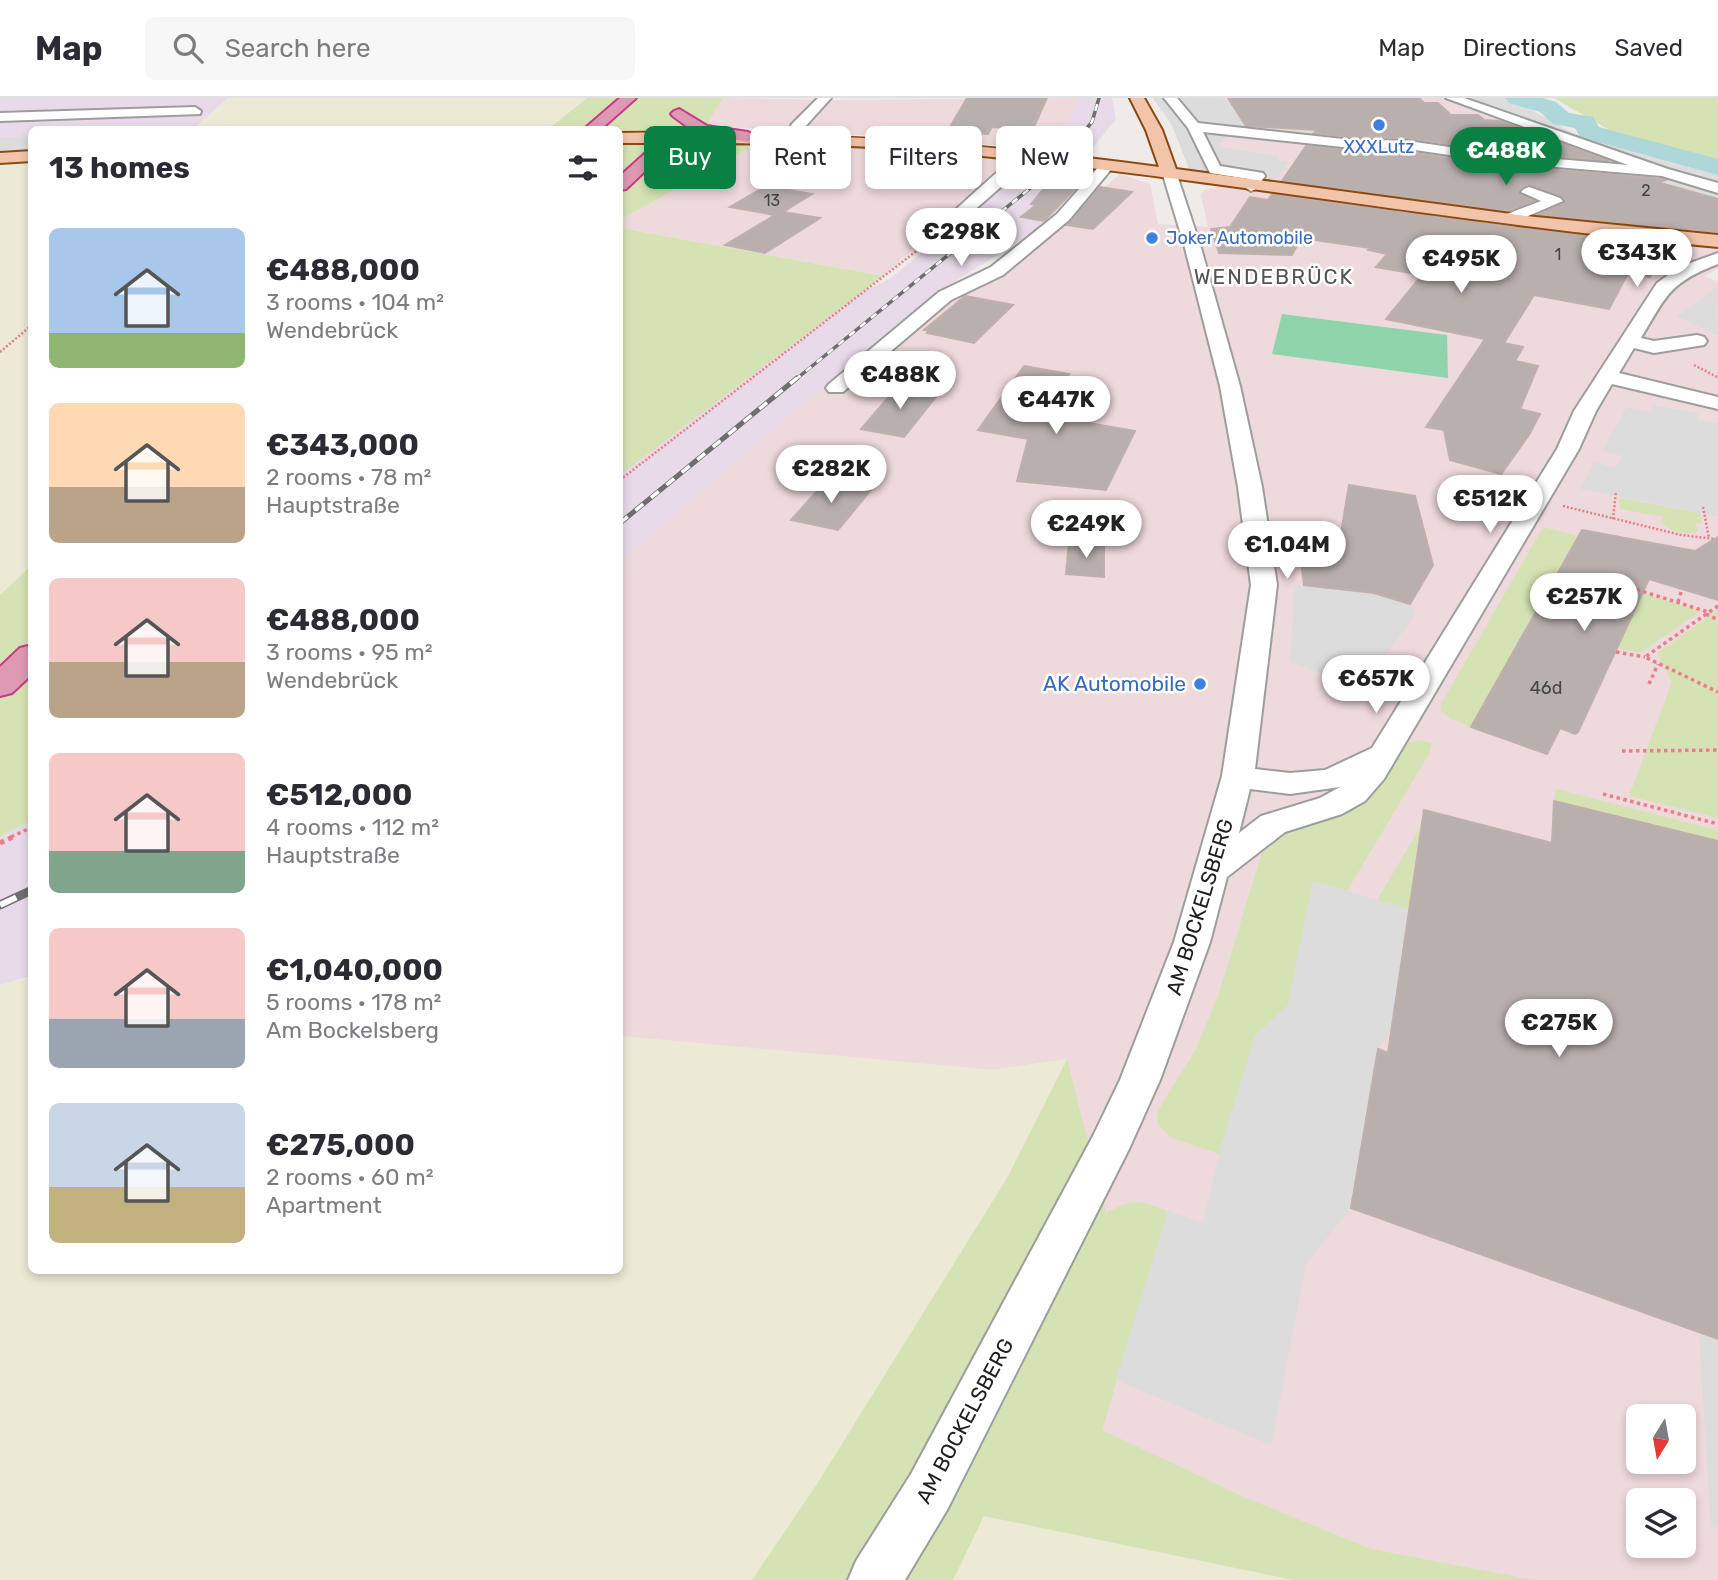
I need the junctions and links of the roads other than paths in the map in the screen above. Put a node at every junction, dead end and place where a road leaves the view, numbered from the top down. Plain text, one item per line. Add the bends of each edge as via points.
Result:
1 (208, 98) edge
2 (825, 98) edge
3 (1137, 98) edge
4 (1170, 98) edge
5 (1452, 98) edge
6 (635, 102) edge
7 (195, 111) junction
8 (0, 117) edge
9 (177, 126) edge
10 (596, 126) edge
11 (621, 126) edge
12 (798, 126) edge
13 (1194, 127) junction
14 (623, 132) edge
15 (643, 137) joint
16 (736, 137) edge
17 (748, 137) joint
18 (851, 141) edge
19 (1159, 145) junction
20 (996, 153) edge
21 (28, 156) edge
22 (0, 158) edge
23 (644, 163) edge
24 (1093, 165) edge
25 (1102, 166) junction
26 (1662, 172) junction
27 (623, 182) edge
28 (1248, 182) junction
29 (996, 184) edge
30 (1173, 186) junction
31 (1718, 188) edge
32 (1529, 192) dead end
33 (957, 217) road end
34 (1508, 219) junction
35 (1717, 246) edge
36 (1628, 341) junction
37 (1698, 341) dead end
38 (1606, 376) junction
39 (836, 388) dead end
40 (1718, 403) edge
41 (28, 659) edge
42 (0, 686) edge
43 (1387, 745) junction
44 (1238, 776) junction
45 (1213, 870) junction
46 (875, 1580) edge

1 - 7 street
2 - 12 street
3 - 19 main road
4 - 13 street
5 - 26 street
6 - 10 highway
6 - 11 highway
7 - 8 street
7 - 9 street
13 - 26 street
13 - 28 street via 1215,170
14 - 15 main road
15 - 17 highway via 663,129 683,110 687,123 699,129
16 - 17 main road
18 - 20 main road
19 - 25 main road via 1136,159
19 - 30 main road
21 - 22 main road
23 - 27 highway
24 - 25 main road
25 - 30 main road
25 - 39 street via 1063,217 997,271 945,296
26 - 31 street
28 - 30 main road
28 - 34 main road
29 - 33 street
30 - 44 street, AM BOCKELSBERG via 1230,386 1264,585
32 - 34 street via 1555,201
34 - 35 main road
35 - 36 street via 1663,287
36 - 37 street via 1654,347
36 - 38 street
38 - 40 street
38 - 43 street via 1568,449
41 - 42 highway
43 - 44 street via 1358,770 1333,778 1283,783
43 - 45 street via 1373,772 1354,793 1331,806 1273,824
44 - 45 street, AM BOCKELSBERG
45 - 46 street, AM BOCKELSBERG via 1168,1012 1108,1149 929,1493

